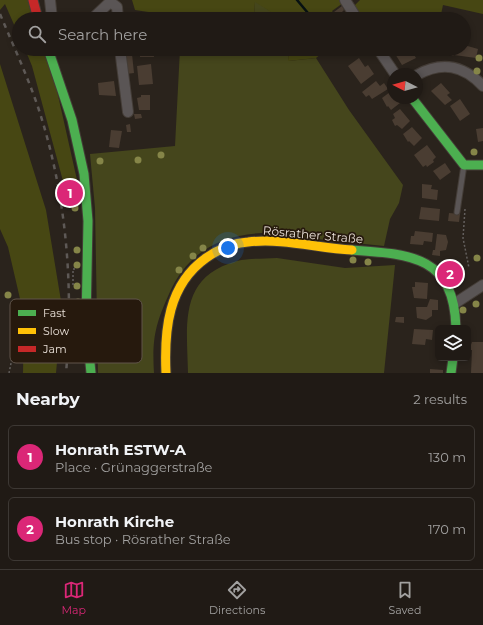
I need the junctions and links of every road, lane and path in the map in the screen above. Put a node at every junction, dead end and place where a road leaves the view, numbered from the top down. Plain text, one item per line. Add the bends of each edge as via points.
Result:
1 (33, 0) edge
2 (50, 0) edge
3 (344, 0) edge
4 (36, 12) edge
5 (51, 12) edge
6 (99, 12) edge
7 (117, 12) edge
8 (352, 12) edge
9 (50, 56) edge
10 (121, 56) edge
11 (383, 56) edge
12 (391, 68) edge
13 (423, 72) edge
14 (483, 86) edge
15 (417, 104) edge
16 (128, 112) dead end
17 (464, 165) junction
18 (483, 165) edge
19 (465, 207) dead end
20 (457, 212) dead end
21 (469, 268) dead end
22 (75, 269) dead end
23 (73, 285) dead end
24 (483, 286) edge
25 (86, 299) edge
26 (454, 304) junction
27 (456, 325) edge
28 (453, 361) edge
29 (11, 363) edge
30 (90, 363) edge
31 (9, 373) edge
32 (91, 373) edge
33 (166, 373) edge
34 (451, 373) edge

1 - 4 street
2 - 5 street
3 - 8 street
6 - 7 street via 109,3 117,7
9 - 25 street via 74,123 87,194
10 - 16 street
11 - 12 street
13 - 14 street via 446,65 475,78
15 - 17 street
17 - 18 street
17 - 20 lane
19 - 21 path via 463,238
22 - 23 path
24 - 26 street
26 - 27 street, Rösrather Straße
26 - 33 street, Rösrather Straße via 450,289 435,269 413,259 266,241 238,243 224,247 200,261 176,292 165,331
28 - 34 street
29 - 31 path
30 - 32 street

